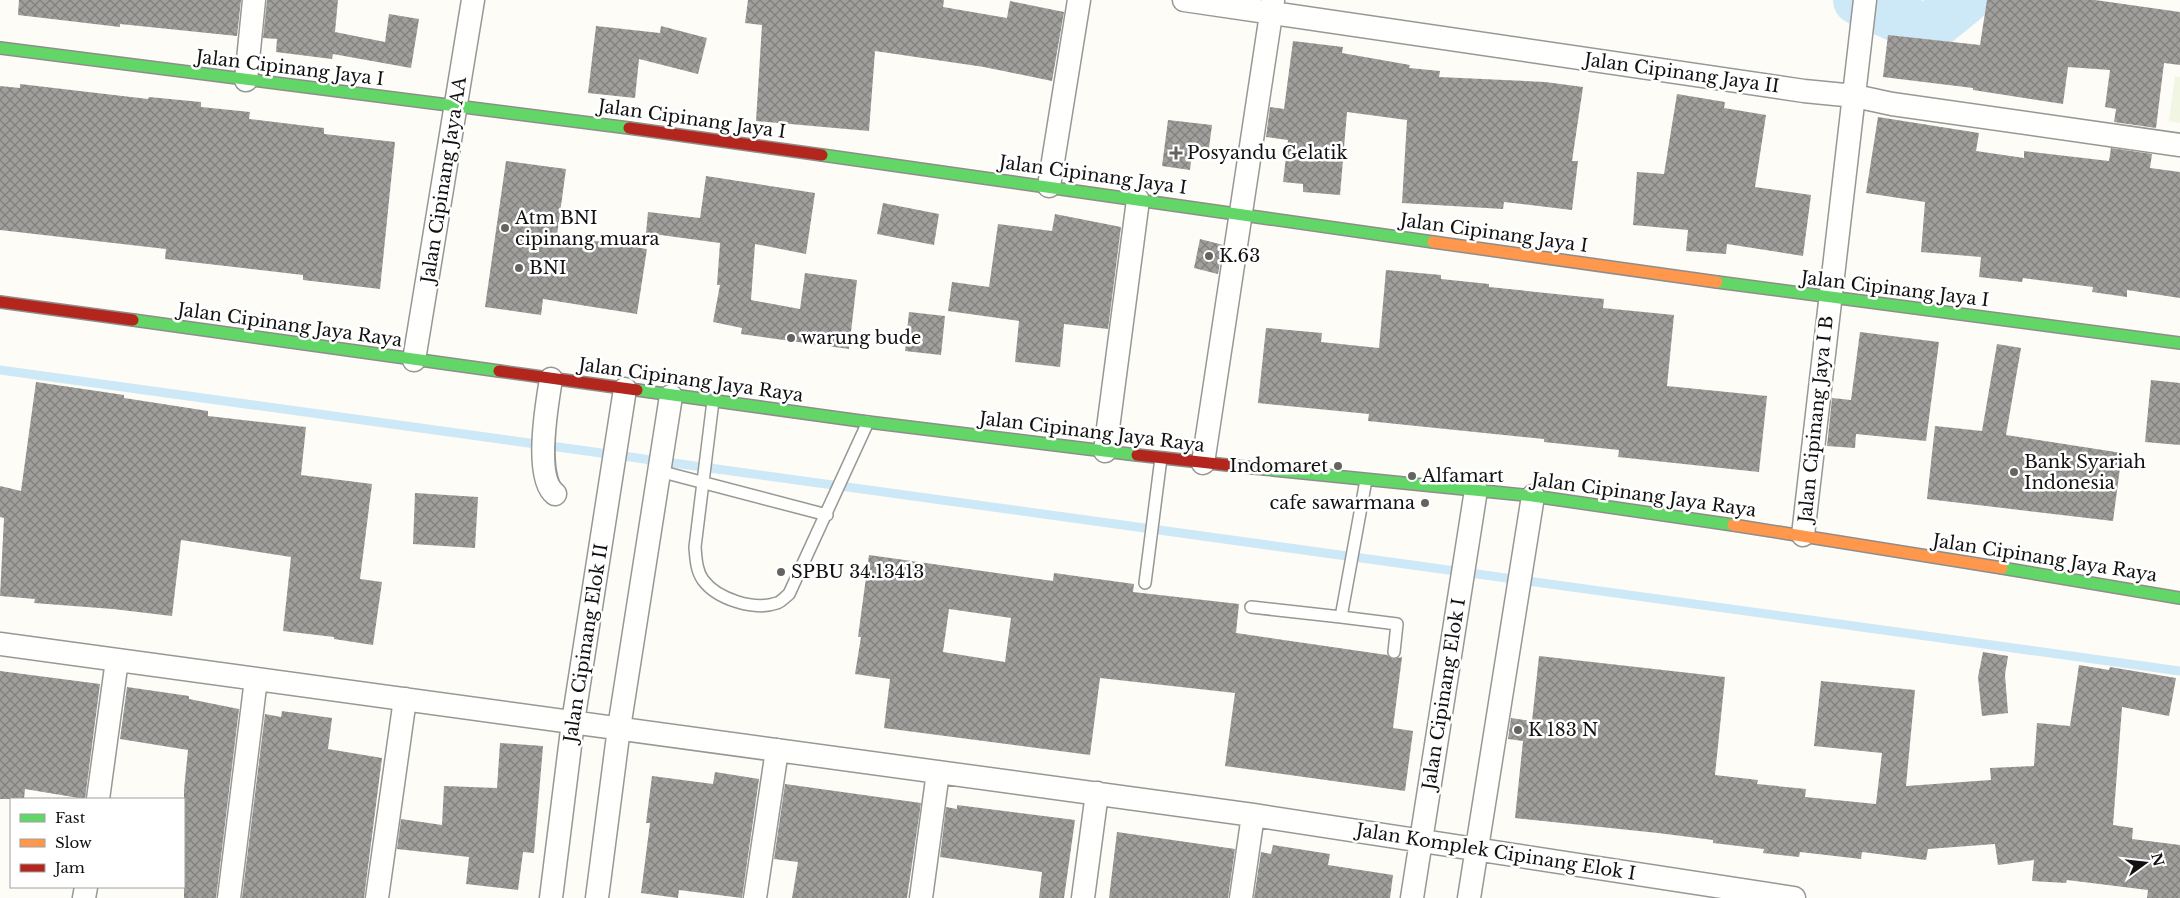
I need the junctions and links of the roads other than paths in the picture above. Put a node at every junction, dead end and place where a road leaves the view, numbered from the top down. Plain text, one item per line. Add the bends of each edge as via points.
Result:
1 (254, 0) edge
2 (473, 0) edge
3 (1079, 0) edge
4 (1184, 0) edge
5 (1866, 0) edge
6 (1273, 7) edge
7 (0, 48) edge
8 (246, 80) junction
9 (1855, 96) junction
10 (456, 106) junction
11 (2180, 145) edge
12 (1050, 186) junction
13 (1138, 200) junction
14 (1241, 214) junction
15 (1829, 298) junction
16 (0, 302) edge
17 (2180, 343) edge
18 (414, 360) junction
19 (551, 379) junction
20 (624, 394) junction
21 (712, 400) junction
22 (670, 404) junction
23 (868, 422) junction
24 (1105, 451) junction
25 (1161, 458) junction
26 (1203, 463) junction
27 (659, 467) junction
28 (1366, 480) junction
29 (704, 481) junction
30 (1476, 490) junction
31 (555, 494) dead end
32 (1533, 496) junction
33 (827, 515) junction
34 (1803, 535) junction
35 (1145, 583) dead end
36 (2180, 598) edge
37 (1251, 607) dead end
38 (1341, 617) junction
39 (0, 644) edge
40 (1394, 652) dead end
41 (117, 660) junction
42 (256, 679) junction
43 (405, 699) junction
44 (573, 722) junction
45 (620, 728) junction
46 (777, 750) junction
47 (938, 772) junction
48 (1097, 794) junction
49 (98, 798) edge
50 (1253, 815) junction
51 (1421, 839) junction
52 (1477, 850) junction
53 (1739, 894) edge
54 (230, 898) edge
55 (377, 898) edge
56 (551, 898) edge
57 (597, 898) edge
58 (755, 898) edge
59 (921, 898) edge
60 (1082, 898) edge
61 (1241, 898) edge
62 (1412, 898) edge
63 (1469, 898) edge
64 (1794, 898) edge

1 - 8 street
2 - 10 street, Jalan Cipinang Jaya AA
3 - 12 street
4 - 6 street, Jalan Cipinang Jaya II
5 - 9 street, Jalan Cipinang Jaya I B
6 - 9 street, Jalan Cipinang Jaya II via 1804,91
6 - 14 street
7 - 8 street, Jalan Cipinang Jaya I
8 - 10 street, Jalan Cipinang Jaya I
9 - 11 street, Jalan Cipinang Jaya II
9 - 15 street, Jalan Cipinang Jaya I B
10 - 12 street, Jalan Cipinang Jaya I
10 - 18 street, Jalan Cipinang Jaya AA
12 - 13 street, Jalan Cipinang Jaya I
13 - 14 street, Jalan Cipinang Jaya I
13 - 24 street
14 - 15 street, Jalan Cipinang Jaya I
14 - 26 street
15 - 17 street, Jalan Cipinang Jaya I
15 - 34 street, Jalan Cipinang Jaya I B
16 - 18 street, Jalan Cipinang Jaya Raya
18 - 19 street, Jalan Cipinang Jaya Raya
19 - 20 street, Jalan Cipinang Jaya Raya
19 - 31 street via 544,454 546,483
20 - 22 street, Jalan Cipinang Jaya Raya
20 - 44 street, Jalan Cipinang Elok II
21 - 22 street, Jalan Cipinang Jaya Raya
21 - 23 street, Jalan Cipinang Jaya Raya
21 - 29 lane
22 - 27 street
23 - 24 street, Jalan Cipinang Jaya Raya
23 - 33 lane
24 - 25 street, Jalan Cipinang Jaya Raya
25 - 26 street, Jalan Cipinang Jaya Raya
25 - 35 lane
26 - 28 street, Jalan Cipinang Jaya Raya
27 - 29 lane
27 - 45 street
28 - 30 street, Jalan Cipinang Jaya Raya
28 - 38 lane
29 - 33 lane
29 - 33 lane via 695,547 696,564 702,579 713,591 749,605 778,603 789,594
30 - 32 street, Jalan Cipinang Jaya Raya
30 - 51 street, Jalan Cipinang Elok I
32 - 34 street, Jalan Cipinang Jaya Raya
32 - 52 street
34 - 36 street, Jalan Cipinang Jaya Raya
37 - 38 lane
38 - 40 lane via 1397,624
39 - 41 street, Jalan Komplek Cipinang Elok I
41 - 42 street, Jalan Komplek Cipinang Elok I
41 - 49 street
42 - 43 street, Jalan Komplek Cipinang Elok I
42 - 54 street
43 - 44 street, Jalan Komplek Cipinang Elok I
43 - 55 street
44 - 45 street, Jalan Komplek Cipinang Elok I
44 - 56 street, Jalan Cipinang Elok II
45 - 46 street, Jalan Komplek Cipinang Elok I
45 - 57 street
46 - 47 street, Jalan Komplek Cipinang Elok I
46 - 58 street
47 - 48 street, Jalan Komplek Cipinang Elok I
47 - 59 street
48 - 50 street, Jalan Komplek Cipinang Elok I
48 - 60 street
50 - 51 street, Jalan Komplek Cipinang Elok I
50 - 61 street
51 - 52 street, Jalan Komplek Cipinang Elok I
51 - 62 street, Jalan Cipinang Elok I
52 - 53 street, Jalan Komplek Cipinang Elok I
52 - 63 street
53 - 64 street, Jalan Komplek Cipinang Elok I

